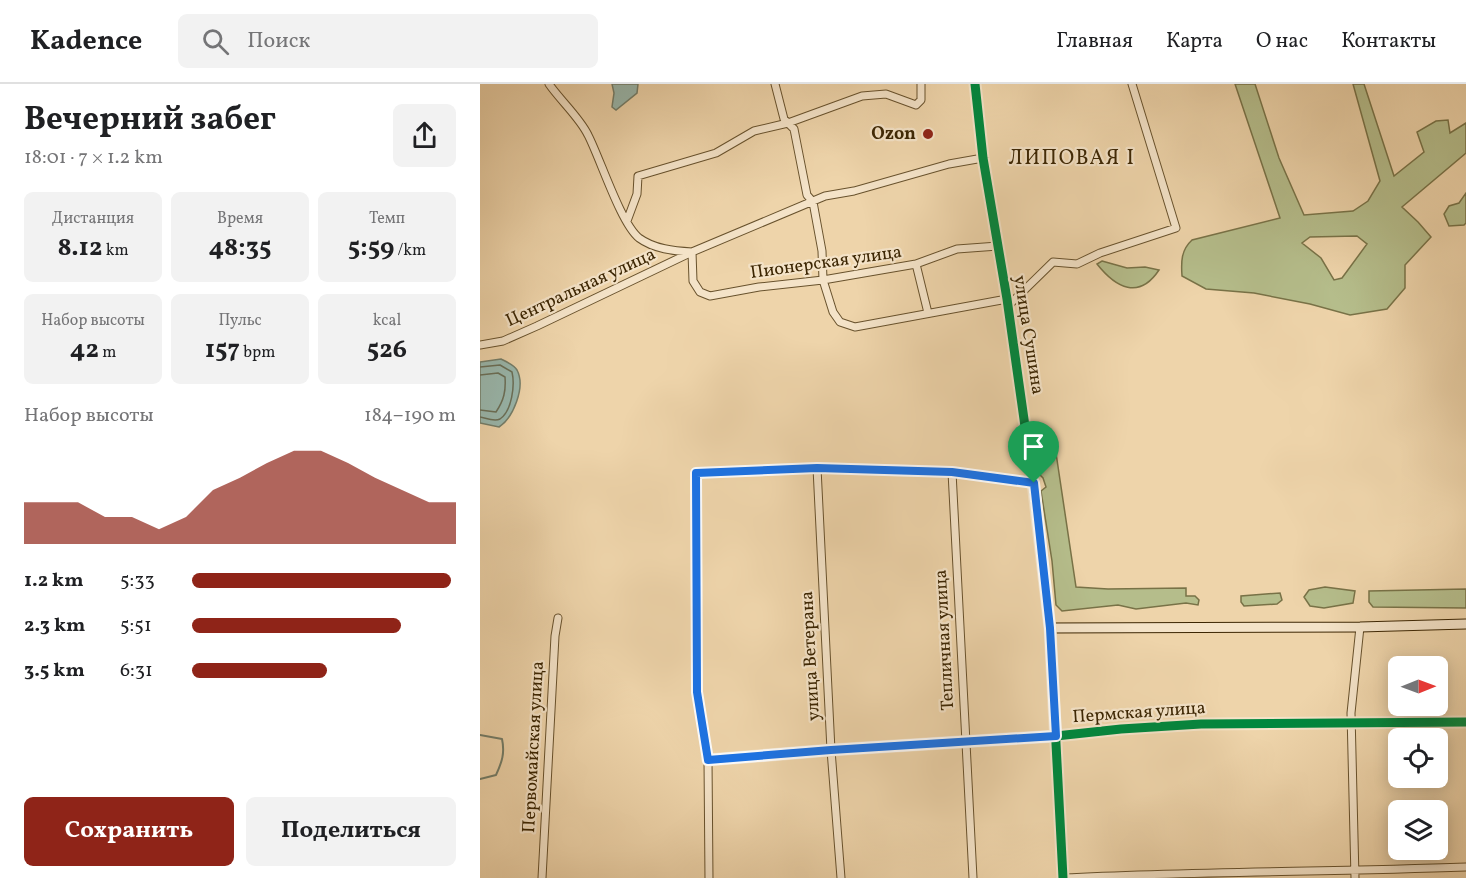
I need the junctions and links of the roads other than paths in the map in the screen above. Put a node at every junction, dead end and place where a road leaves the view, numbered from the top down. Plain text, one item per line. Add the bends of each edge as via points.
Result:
1 (549, 84) edge
2 (775, 84) edge
3 (921, 84) edge
4 (975, 84) edge
5 (1132, 84) edge
6 (788, 123) junction
7 (983, 158) junction
8 (813, 202) junction
9 (627, 221) junction
10 (998, 246) junction
11 (692, 252) junction
12 (916, 264) junction
13 (823, 280) junction
14 (1007, 303) junction
15 (928, 313) junction
16 (480, 345) edge
17 (817, 468) junction
18 (952, 472) junction
19 (1034, 483) junction
20 (558, 618) dead end
21 (1466, 624) edge
22 (1360, 627) junction
23 (1050, 628) junction
24 (1351, 722) junction
25 (1466, 722) edge
26 (1056, 736) junction
27 (965, 741) junction
28 (831, 750) junction
29 (708, 760) junction
30 (1466, 867) edge
31 (1355, 874) edge
32 (542, 878) edge
33 (709, 878) edge
34 (841, 878) edge
35 (973, 878) edge
36 (1063, 878) edge

1 - 9 street, Центральная улица via 587,133
2 - 6 street
3 - 6 street via 921,100 916,105 886,94 862,96
4 - 7 street, улица Сушина
5 - 14 street via 1176,228 1077,264 1053,262
6 - 8 street via 794,129 807,195
6 - 9 street via 754,131 716,153 638,176 637,194
7 - 8 street, Центральная улица
7 - 10 street, улица Сушина
8 - 11 street, Центральная улица
8 - 13 street
9 - 11 street, Центральная улица via 638,237 653,245
10 - 12 street, Пионерская улица via 957,249
10 - 14 street, улица Сушина
11 - 13 street, Пионерская улица via 693,281 700,292 710,296
11 - 16 street, Центральная улица via 537,326
12 - 13 street, Пионерская улица
12 - 15 street
13 - 15 street via 833,312 840,322 855,327
14 - 15 street
14 - 19 street, улица Сушина
17 - 18 street
17 - 28 street, улица Ветерана
17 - 29 street via 696,473 697,692
18 - 19 street
18 - 27 street, Тепличная улица
19 - 23 street, улица Сушина
20 - 32 street, Первомайская улица
21 - 22 street
22 - 23 street
22 - 24 street
23 - 26 street, улица Сушина
24 - 25 street, Пермская улица
24 - 26 street, Пермская улица via 1201,724
24 - 31 street
26 - 27 street, Пермская улица
26 - 36 street, улица Сушина
27 - 28 street, Пермская улица
27 - 35 street, Тепличная улица
28 - 29 street, Пермская улица
28 - 34 street, улица Ветерана
29 - 33 street
30 - 31 street
31 - 36 street via 1168,873

